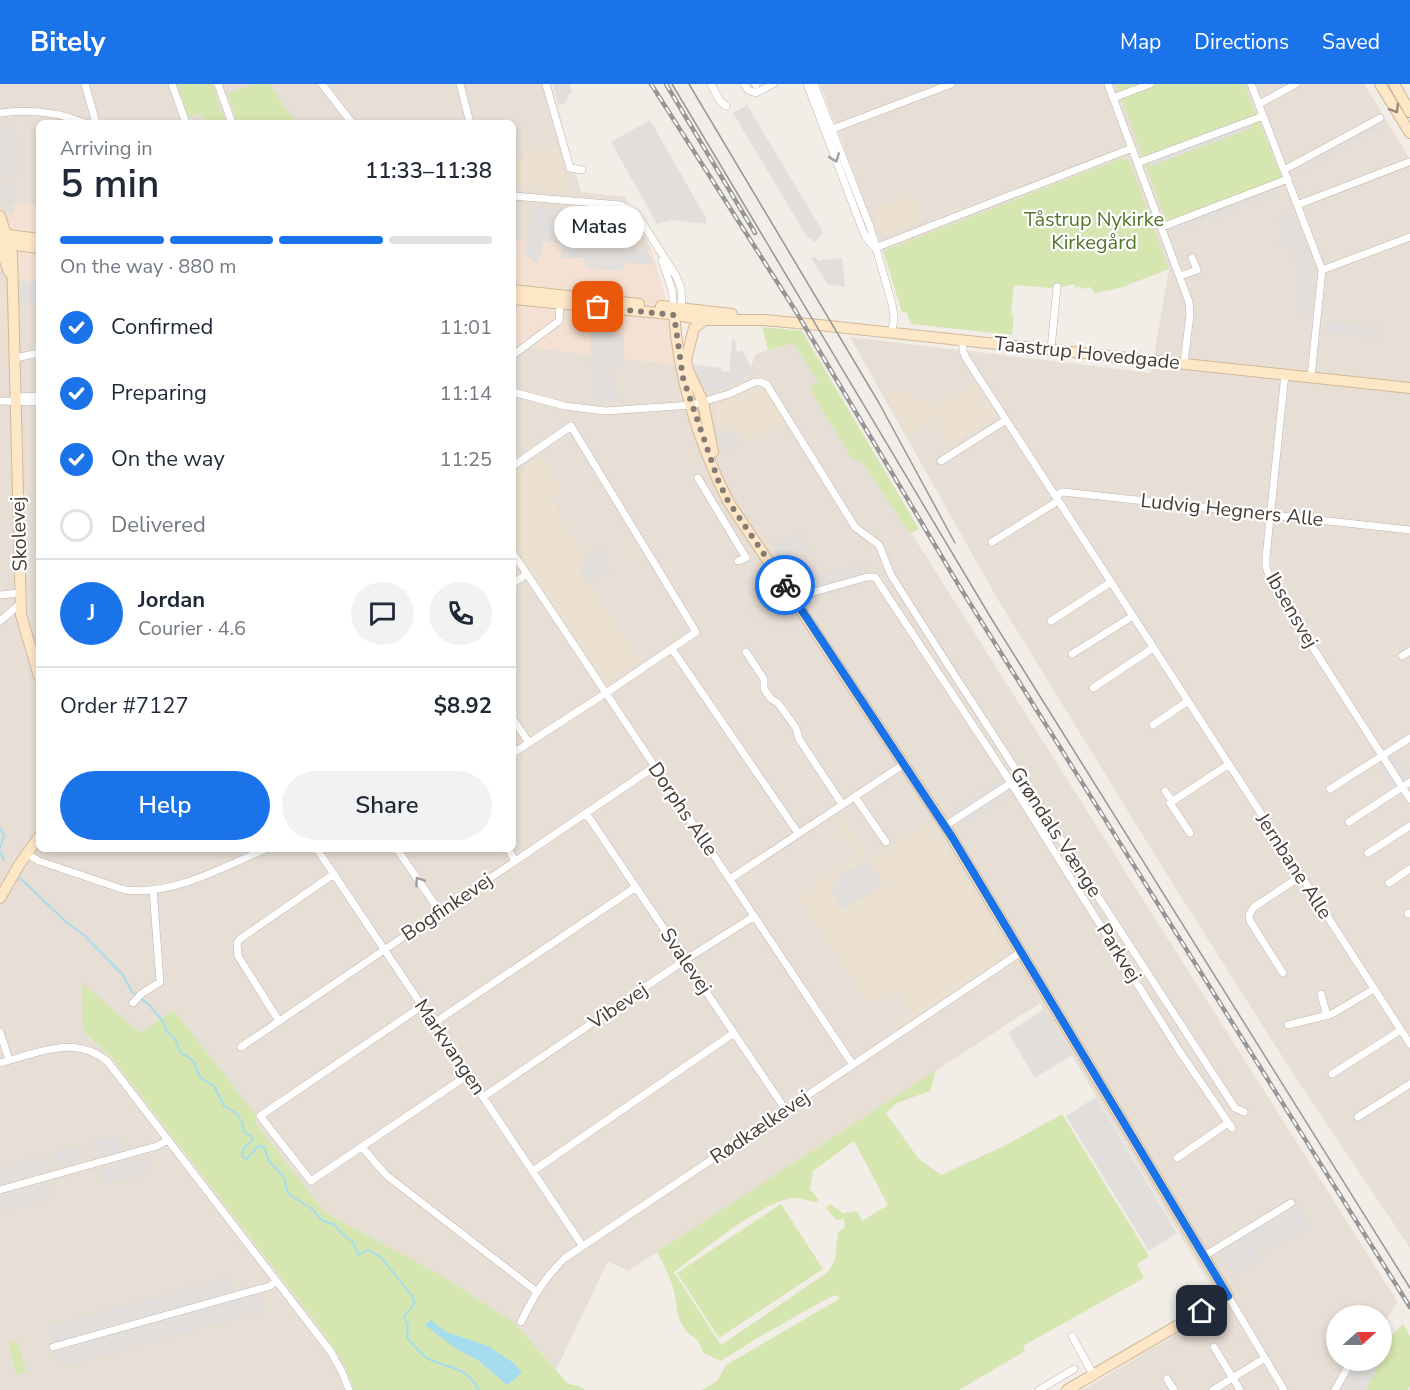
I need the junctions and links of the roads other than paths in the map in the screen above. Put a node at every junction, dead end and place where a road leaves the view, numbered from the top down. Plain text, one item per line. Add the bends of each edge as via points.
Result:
1 (85, 84) edge
2 (172, 84) edge
3 (218, 84) edge
4 (322, 84) edge
5 (460, 84) edge
6 (546, 84) edge
7 (711, 84) edge
8 (756, 84) edge
9 (773, 84) edge
10 (807, 84) edge
11 (814, 84) edge
12 (951, 84) edge
13 (1108, 84) edge
14 (1150, 84) edge
15 (1251, 84) edge
16 (1296, 84) edge
17 (1380, 84) edge
18 (1394, 84) edge
19 (746, 87) edge
20 (1113, 98) junction
21 (1259, 104) junction
22 (726, 106) dead end
23 (1410, 112) edge
24 (0, 113) edge
25 (1263, 116) junction
26 (1380, 118) dead end
27 (76, 120) edge
28 (95, 120) edge
29 (185, 120) edge
30 (231, 120) edge
31 (350, 120) edge
32 (469, 120) edge
33 (833, 129) junction
34 (825, 132) junction
35 (1410, 133) edge
36 (1132, 148) junction
37 (1409, 162) edge
38 (1137, 163) junction
39 (582, 170) dead end
40 (1284, 170) junction
41 (1288, 179) junction
42 (516, 196) edge
43 (1298, 205) junction
44 (0, 216) edge
45 (1162, 227) junction
46 (1410, 237) edge
47 (36, 239) edge
48 (3, 240) edge
49 (36, 247) edge
50 (875, 248) junction
51 (1192, 258) dead end
52 (1322, 270) junction
53 (1180, 276) junction
54 (1057, 287) dead end
55 (516, 290) edge
56 (516, 299) edge
57 (560, 303) junction
58 (678, 312) junction
59 (705, 320) junction
60 (764, 320) junction
61 (892, 332) junction
62 (963, 340) junction
63 (1051, 349) junction
64 (516, 353) edge
65 (36, 354) edge
66 (15, 358) junction
67 (686, 360) junction
68 (1184, 363) junction
69 (1285, 374) junction
70 (1311, 377) junction
71 (1410, 388) edge
72 (516, 393) edge
73 (36, 396) edge
74 (14, 400) junction
75 (0, 401) edge
76 (36, 402) edge
77 (697, 403) junction
78 (1006, 420) junction
79 (941, 460) dead end
80 (516, 464) edge
81 (698, 478) dead end
82 (1057, 498) junction
83 (731, 503) junction
84 (718, 512) junction
85 (1271, 514) junction
86 (1410, 530) edge
87 (992, 542) dead end
88 (516, 558) edge
89 (738, 561) dead end
90 (527, 574) junction
91 (516, 581) edge
92 (1111, 582) junction
93 (0, 595) edge
94 (20, 598) junction
95 (794, 600) junction
96 (1133, 616) junction
97 (0, 621) edge
98 (1051, 621) dead end
99 (1153, 648) junction
100 (672, 649) junction
101 (1410, 651) edge
102 (746, 652) dead end
103 (36, 654) edge
104 (1072, 654) dead end
105 (1402, 656) dead end
106 (1093, 688) dead end
107 (606, 693) junction
108 (1188, 701) junction
109 (516, 724) edge
110 (1153, 725) dead end
111 (1410, 738) edge
112 (529, 743) junction
113 (516, 751) edge
114 (1382, 756) junction
115 (904, 764) junction
116 (1229, 764) junction
117 (654, 767) junction
118 (1410, 782) edge
119 (1011, 783) junction
120 (1402, 787) junction
121 (1330, 789) dead end
122 (1165, 791) dead end
123 (855, 797) junction
124 (1410, 799) edge
125 (1172, 801) junction
126 (842, 804) junction
127 (586, 813) junction
128 (1349, 822) dead end
129 (945, 826) junction
130 (1410, 826) edge
131 (798, 833) junction
132 (1190, 833) dead end
133 (36, 841) edge
134 (886, 842) dead end
135 (252, 852) edge
136 (319, 852) edge
137 (399, 852) edge
138 (509, 852) edge
139 (1368, 853) dead end
140 (27, 854) junction
141 (516, 861) junction
142 (1410, 869) edge
143 (334, 874) junction
144 (1301, 876) junction
145 (730, 879) junction
146 (1389, 883) dead end
147 (636, 887) junction
148 (153, 890) junction
149 (0, 898) edge
150 (440, 912) junction
151 (753, 917) junction
152 (384, 950) junction
153 (1021, 952) junction
154 (685, 960) junction
155 (1283, 973) dead end
156 (1374, 989) junction
157 (1321, 994) dead end
158 (136, 999) dead end
159 (422, 1006) junction
160 (1327, 1016) junction
161 (279, 1021) junction
162 (434, 1023) junction
163 (1288, 1025) dead end
164 (0, 1032) edge
165 (1405, 1033) edge
166 (734, 1034) junction
167 (1410, 1044) edge
168 (241, 1047) dead end
169 (9, 1060) junction
170 (0, 1063) edge
171 (853, 1065) junction
172 (1332, 1074) dead end
173 (468, 1075) junction
174 (1410, 1084) edge
175 (483, 1097) junction
176 (785, 1109) junction
177 (1244, 1112) dead end
178 (1358, 1117) dead end
179 (168, 1140) junction
180 (362, 1146) junction
181 (1177, 1158) dead end
182 (532, 1171) junction
183 (0, 1190) edge
184 (1292, 1203) dead end
185 (582, 1245) junction
186 (1204, 1256) junction
187 (276, 1281) junction
188 (536, 1291) junction
189 (1228, 1296) junction
190 (521, 1322) dead end
191 (1072, 1336) dead end
192 (53, 1347) dead end
193 (1214, 1347) dead end
194 (1265, 1358) junction
195 (1074, 1368) dead end
196 (1346, 1371) edge
197 (1094, 1374) junction
198 (1233, 1378) junction
199 (1167, 1379) dead end
200 (349, 1390) edge
201 (1039, 1390) edge
202 (1067, 1390) edge
203 (1174, 1390) edge
204 (1213, 1390) edge
205 (1240, 1390) edge
206 (1284, 1390) edge
207 (1335, 1390) edge

1 - 28 street
2 - 29 street
3 - 30 street
4 - 31 street
5 - 32 street
6 - 39 street via 570,168
7 - 22 street
8 - 19 street
9 - 19 street via 756,93
10 - 34 street
11 - 33 street
12 - 33 street
13 - 20 street
14 - 20 street
15 - 21 street
16 - 21 street
17 -> 35 street
18 - 23 street
20 - 36 street
21 - 25 street
24 - 27 street via 40,111
25 - 38 street
25 - 40 street
26 - 40 street
33 - 34 street
33 - 50 street
34 -> 50 street via 865,236
36 - 38 street
36 - 50 street
37 - 43 street
38 - 45 street
40 - 41 street
41 - 43 street
41 - 45 street
42 - 58 street via 609,204 636,213 680,283
43 - 52 street
44 - 48 street, Skolevej
45 - 53 street
46 - 52 street
47 - 48 street
48 - 49 street
48 - 66 street, Skolevej via 12,281
50 - 61 street via 892,304
51 - 53 street via 1197,270
52 - 70 street
53 - 68 street via 1190,307
54 - 63 street
55 - 58 street, Taastrup Hovedgade
56 - 57 street, Taastrup Hovedgade
57 - 58 street, Taastrup Hovedgade
57 - 64 street via 559,321
58 - 59 street, Taastrup Hovedgade
58 - 60 street, Taastrup Hovedgade
58 - 67 street
58 - 77 street via 683,378
59 - 60 street, Taastrup Hovedgade
59 - 67 street via 694,328
60 - 61 street, Taastrup Hovedgade
61 - 62 street, Taastrup Hovedgade
62 - 63 street, Taastrup Hovedgade
62 - 78 street, Jernbane Alle via 964,356
63 - 68 street, Taastrup Hovedgade
65 - 66 street
66 - 74 street, Skolevej
67 - 77 street
68 - 69 street, Taastrup Hovedgade
69 - 70 street, Taastrup Hovedgade
69 - 85 street, Ibsensvej
70 - 71 street, Taastrup Hovedgade
72 - 77 street via 565,406 605,411
73 - 74 street
74 - 75 street
74 - 76 street
74 - 94 street, Skolevej
77 - 83 street
77 - 177 street, Grøndals Vænge via 755,382 767,385 855,527 879,545 891,575 1234,1108
78 - 79 street
78 - 82 street, Jernbane Alle
80 - 100 street via 571,426 695,630
81 - 84 street
82 - 85 street, Ludvig Hegners Alle via 1064,492
82 - 87 street
82 - 92 street, Jernbane Alle
83 - 84 street
83 - 95 street
84 - 89 street via 746,558
85 - 86 street, Ludvig Hegners Alle
85 - 114 street, Ibsensvej via 1266,557 1271,581
88 - 90 street, Dorphs Alle
90 - 91 street
90 - 107 street, Dorphs Alle
92 - 96 street, Jernbane Alle
92 - 98 street
93 - 94 street
94 - 97 street
94 - 103 street, Skolevej via 24,626
95 - 115 street
95 - 119 street, Parkvej via 876,577
96 - 99 street, Jernbane Alle
96 - 104 street
99 - 106 street
99 - 108 street, Jernbane Alle
100 - 107 street
100 - 131 street
101 - 105 street
102 - 126 street via 764,679 764,688 796,728 799,739
107 - 112 street
107 - 117 street, Dorphs Alle
108 - 110 street
108 - 116 street, Jernbane Alle
109 - 112 street
111 - 114 street
112 - 113 street
114 - 120 street, Ibsensvej
114 - 121 street
115 - 123 street
115 - 129 street
116 - 125 street
116 - 144 street, Jernbane Alle
117 - 127 street, Bogfinkevej
117 - 145 street, Dorphs Alle
118 - 120 street
119 - 129 street
119 - 181 street, Parkvej via 1230,1125
120 - 124 street, Ibsensvej
120 - 128 street
122 - 125 street
123 - 126 street
123 - 134 street
125 - 132 street
126 - 131 street
127 - 141 street, Bogfinkevej
127 - 147 street, Svalevej
129 - 153 street
130 - 139 street
131 - 145 street
133 - 140 street
135 - 148 street via 194,880
136 - 143 street, Markvangen
150 -> 137 street
138 - 141 street
140 - 148 street via 125,890
140 - 149 street
141 - 150 street, Bogfinkevej
142 - 146 street
143 - 152 street, Markvangen
143 - 161 street via 237,943 238,956
144 - 155 street via 1254,907 1249,915
144 - 156 street, Jernbane Alle
145 - 151 street, Dorphs Alle
147 - 154 street, Svalevej
147 - 162 street
148 - 158 street via 160,982
150 - 152 street, Bogfinkevej
151 - 154 street, Vibevej
151 - 171 street, Dorphs Alle
152 - 159 street, Markvangen
152 - 161 street, Bogfinkevej
153 - 171 street, Rødkælkevej
153 - 186 street
154 - 166 street, Svalevej
154 - 175 street, Vibevej
156 - 160 street
156 - 165 street, Jernbane Alle
157 - 160 street
159 - 162 street, Markvangen
159 - 180 street via 260,1116 311,1181
160 - 163 street
161 - 168 street, Bogfinkevej
162 - 173 street, Markvangen
164 - 169 street
165 - 167 street, Jernbane Alle
165 - 172 street
166 - 176 street, Svalevej
166 - 182 street
169 - 170 street
169 - 179 street via 58,1047 72,1046 98,1053
171 - 176 street, Rødkælkevej
173 - 175 street, Markvangen
173 - 180 street
174 - 178 street
175 - 182 street, Markvangen
176 - 185 street, Rødkælkevej
179 - 183 street
179 - 187 street
180 - 188 street via 386,1175
182 - 185 street, Markvangen
184 - 186 street
185 - 188 street, Rødkælkevej via 551,1271
186 - 189 street
187 - 192 street via 270,1286
187 - 200 street via 331,1353
188 - 190 street, Rødkælkevej
189 - 194 street
189 - 197 street
191 - 197 street
193 - 198 street
194 - 198 street
194 - 206 street
195 - 201 street
196 - 207 street
197 - 202 street
198 - 204 street
198 - 205 street
199 - 203 street

